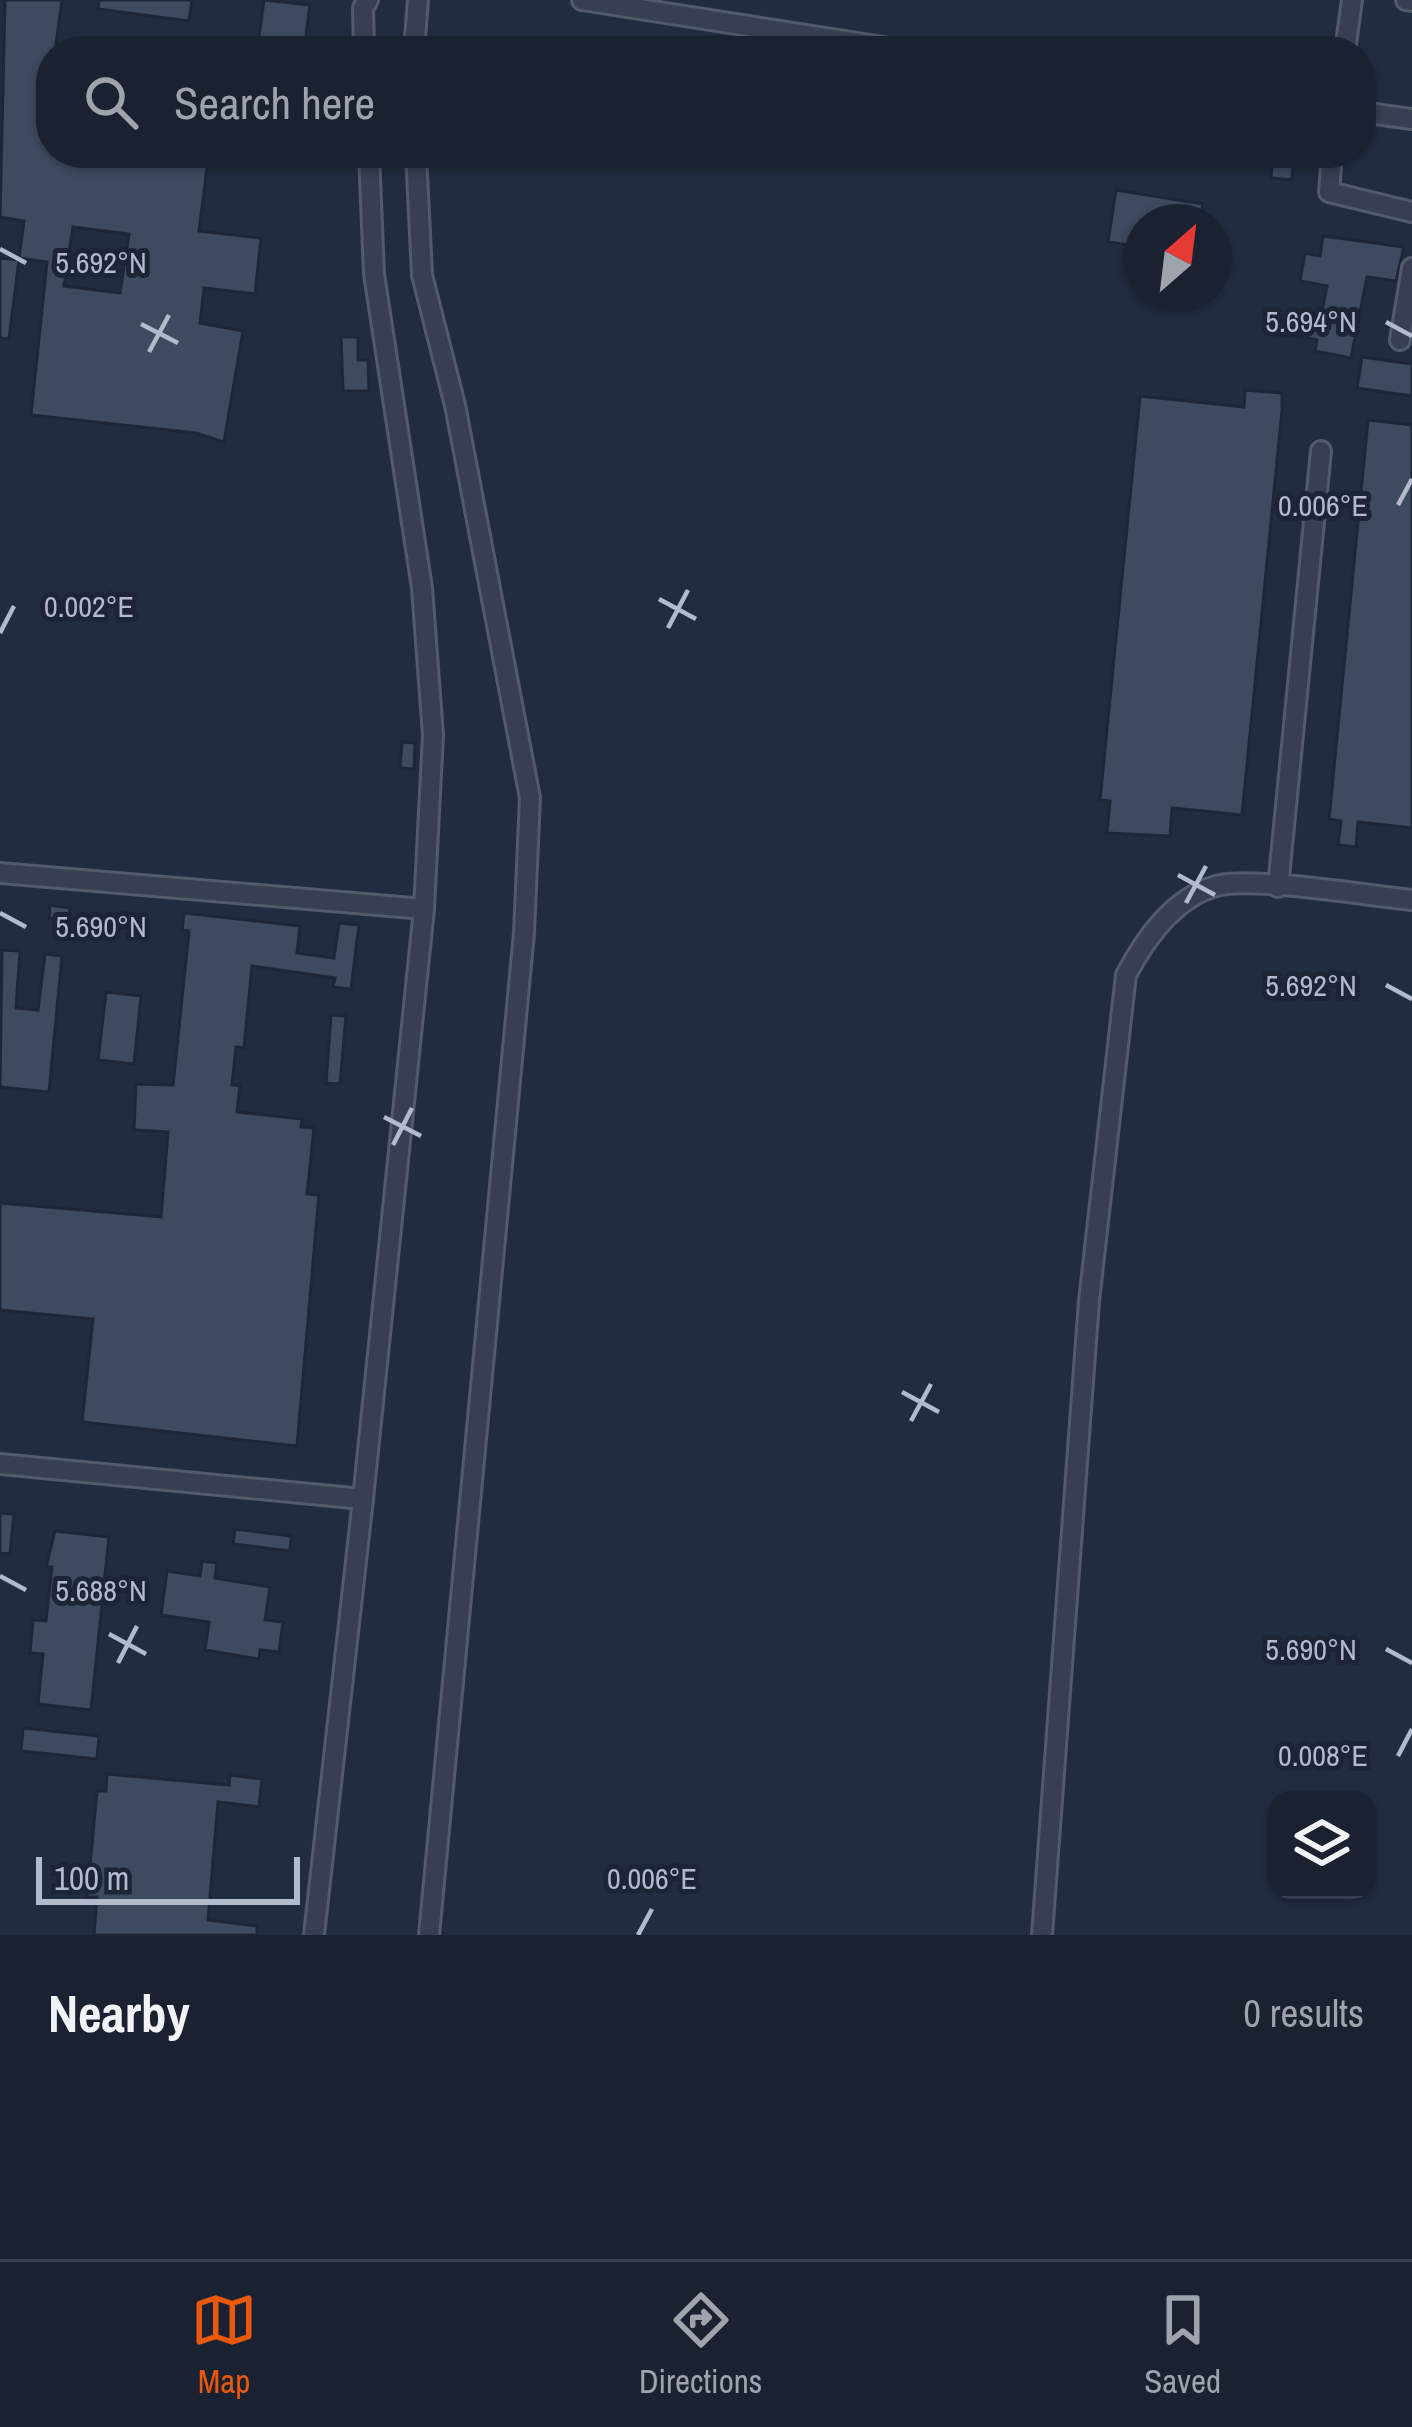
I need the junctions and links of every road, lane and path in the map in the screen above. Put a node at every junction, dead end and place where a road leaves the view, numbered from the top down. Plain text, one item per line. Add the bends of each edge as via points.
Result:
1 (368, 0) edge
2 (418, 0) edge
3 (582, 0) edge
4 (1352, 0) edge
5 (364, 36) edge
6 (415, 36) edge
7 (813, 36) edge
8 (1347, 36) edge
9 (1376, 114) edge
10 (1412, 119) edge
11 (370, 168) edge
12 (417, 168) edge
13 (1331, 168) edge
14 (1412, 212) edge
15 (1412, 268) edge
16 (1400, 340) dead end
17 (1321, 451) dead end
18 (0, 873) edge
19 (1278, 887) junction
20 (1412, 900) edge
21 (424, 909) junction
22 (0, 1464) edge
23 (363, 1499) junction
24 (314, 1935) edge
25 (429, 1935) edge
26 (1042, 1935) edge

1 - 5 street
2 - 6 street
3 - 7 street
4 - 8 street
9 - 10 street
11 - 21 street via 374,274 422,588 434,735
12 - 25 street via 422,275 455,405 530,798 524,934
13 - 14 street via 1329,192
15 - 16 street
17 - 19 street
18 - 21 street
19 - 20 street
19 - 26 street via 1217,886 1180,906 1148,934 1126,975 1078,1424
21 - 23 street
22 - 23 street
23 - 24 street

